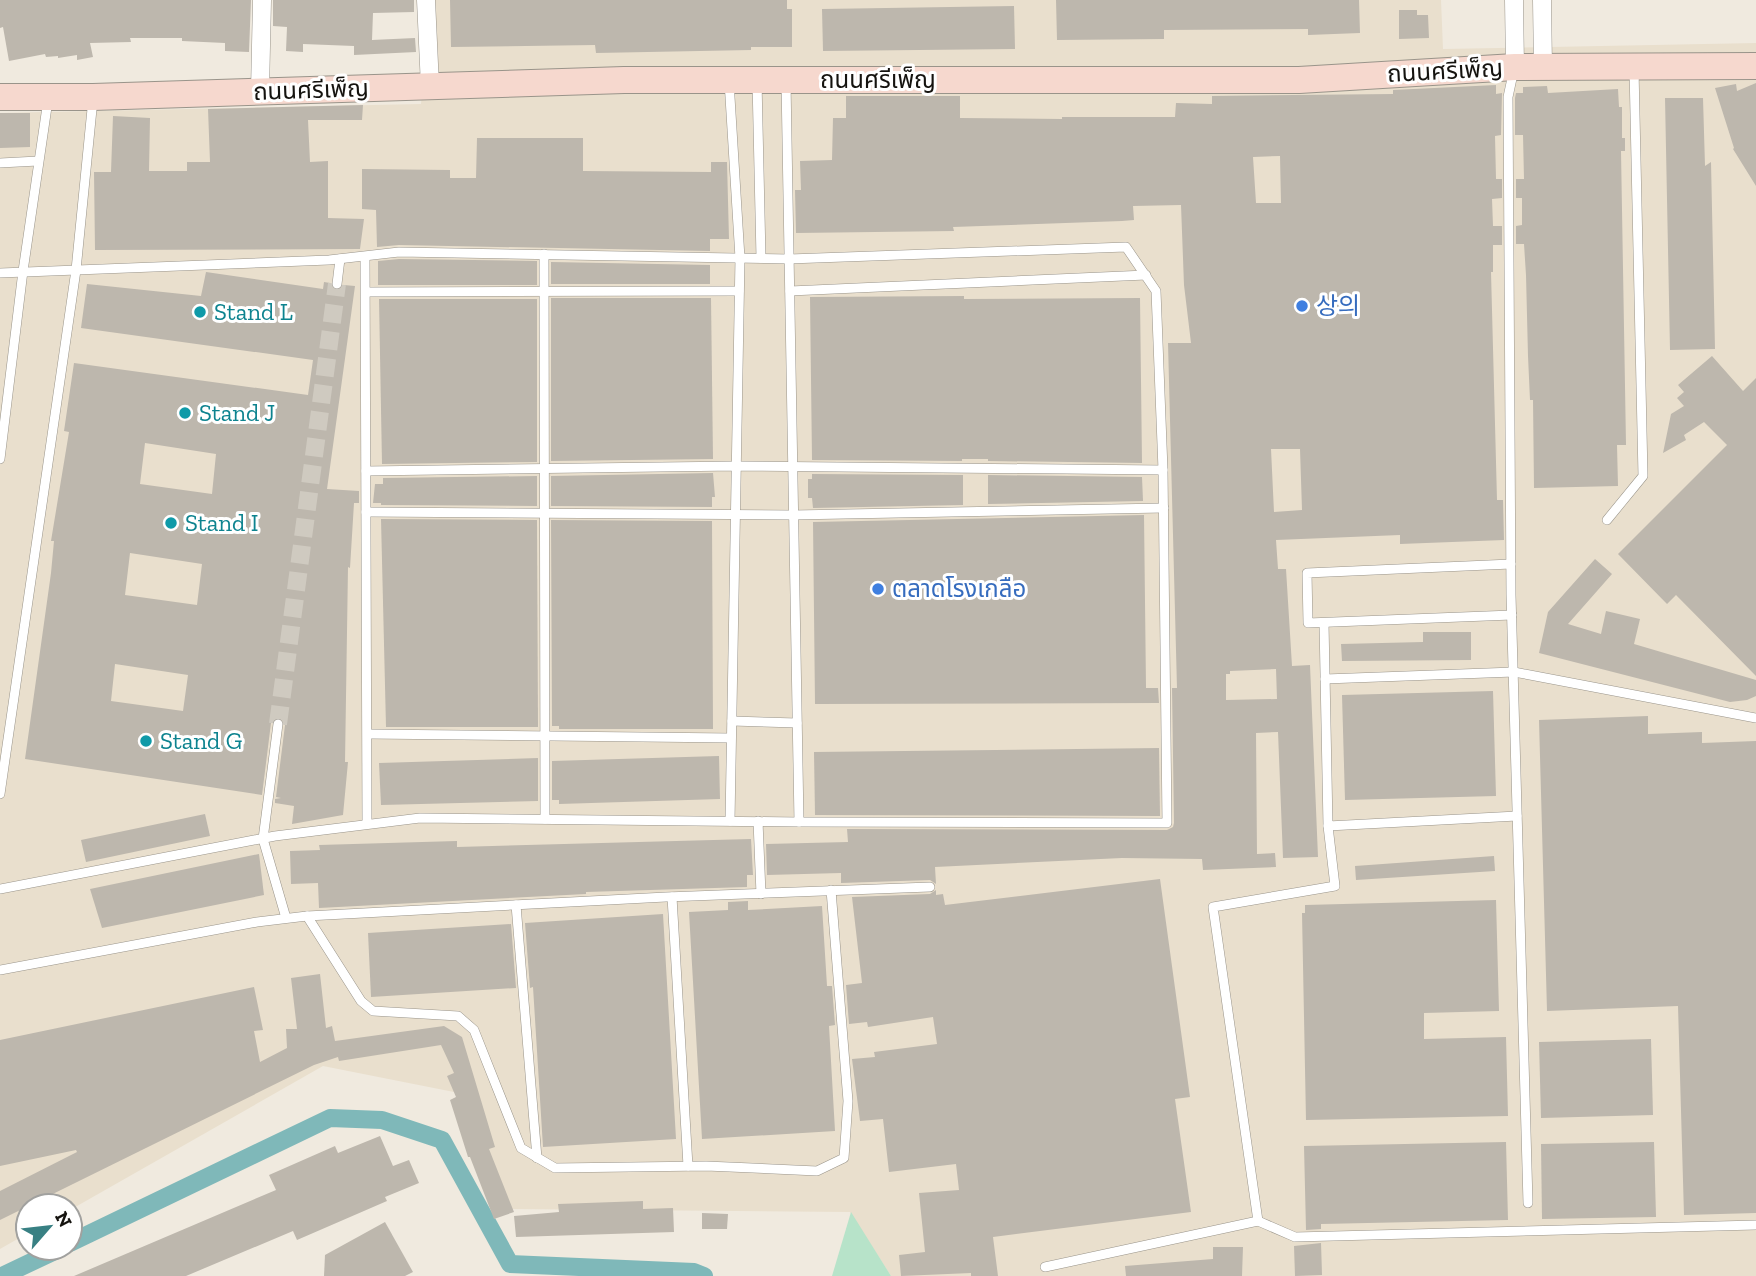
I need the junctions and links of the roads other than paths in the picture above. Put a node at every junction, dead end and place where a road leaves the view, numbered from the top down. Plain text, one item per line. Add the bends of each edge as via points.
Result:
1 (262, 0) edge
2 (426, 0) edge
3 (1514, 0) edge
4 (1542, 0) edge
5 (1756, 66) edge
6 (1515, 67) junction
7 (1543, 68) junction
8 (1634, 68) junction
9 (729, 80) junction
10 (757, 80) junction
11 (786, 80) junction
12 (430, 86) junction
13 (260, 92) junction
14 (48, 96) junction
15 (0, 97) edge
16 (93, 97) junction
17 (38, 161) junction
18 (0, 163) edge
19 (544, 254) junction
20 (365, 257) junction
21 (740, 258) junction
22 (761, 258) junction
23 (789, 258) junction
24 (340, 260) junction
25 (76, 270) junction
26 (23, 272) junction
27 (0, 273) edge
28 (1146, 275) junction
29 (337, 284) tunnel mouth
30 (739, 291) junction
31 (790, 291) junction
32 (366, 292) junction
33 (544, 292) junction
34 (0, 459) edge
35 (737, 466) junction
36 (544, 468) junction
37 (792, 468) junction
38 (1163, 470) junction
39 (366, 471) junction
40 (1164, 508) junction
41 (366, 512) junction
42 (544, 514) junction
43 (737, 515) junction
44 (793, 515) junction
45 (1607, 520) dead end
46 (1511, 564) junction
47 (1512, 615) junction
48 (1324, 623) junction
49 (1514, 672) junction
50 (1325, 679) junction
51 (1756, 718) edge
52 (732, 722) junction
53 (797, 723) junction
54 (278, 724) tunnel mouth
55 (368, 734) junction
56 (545, 736) junction
57 (731, 738) junction
58 (0, 794) edge
59 (1517, 816) junction
60 (545, 819) junction
61 (730, 821) junction
62 (758, 821) junction
63 (799, 822) junction
64 (367, 824) junction
65 (1328, 826) junction
66 (263, 839) junction
67 (930, 887) dead end
68 (0, 890) edge
69 (831, 890) junction
70 (761, 894) junction
71 (672, 897) junction
72 (516, 905) junction
73 (307, 916) junction
74 (286, 918) junction
75 (0, 970) edge
76 (537, 1158) junction
77 (688, 1166) junction
78 (1528, 1203) dead end
79 (1258, 1221) junction
80 (1756, 1225) edge
81 (1045, 1267) dead end

1 - 13 street
2 - 12 street
3 - 6 street
4 - 7 street
5 - 8 main road, ถนนศรีเพ็ญ
6 - 7 main road, ถนนศรีเพ็ญ
6 - 11 main road, ถนนศรีเพ็ญ via 1299,80
6 - 46 lane via 1508,97
7 - 8 main road, ถนนศรีเพ็ญ
8 - 45 lane via 1643,476
9 - 10 main road, ถนนศรีเพ็ญ
9 - 12 main road, ถนนศรีเพ็ญ
9 - 21 lane
10 - 11 main road, ถนนศรีเพ็ญ
10 - 22 lane
11 - 23 lane
12 - 13 main road, ถนนศรีเพ็ญ
13 - 16 main road, ถนนศรีเพ็ญ
14 - 15 main road, ถนนศรีเพ็ญ
14 - 16 main road, ถนนศรีเพ็ญ
14 - 17 lane
16 - 25 lane
17 - 18 lane
17 - 26 lane
19 - 20 lane via 399,252
19 - 21 lane
19 - 33 lane
20 - 24 lane
20 - 32 lane
21 - 22 lane
21 - 30 lane
22 - 23 lane
23 - 28 lane via 1126,247
23 - 31 lane
24 - 25 lane
24 - 29 lane
25 - 26 lane
25 - 58 lane
26 - 27 lane
26 - 34 lane
28 - 31 lane
28 - 38 lane via 1156,291
30 - 33 lane
30 - 35 lane
31 - 37 lane
32 - 33 lane
32 - 39 lane
33 - 36 lane
35 - 36 lane
35 - 37 lane
35 - 43 lane
36 - 39 lane
36 - 42 lane
37 - 38 lane
37 - 44 lane
38 - 40 lane
39 - 41 lane
40 - 44 lane
40 - 63 lane via 1167,823
41 - 42 lane
41 - 55 lane
42 - 43 lane
42 - 56 lane
43 - 44 lane
43 - 52 lane
44 - 53 lane
46 - 47 lane
46 - 48 lane via 1307,573 1308,623
47 - 48 lane
47 - 49 lane
48 - 50 lane
49 - 50 lane
49 - 51 lane
49 - 59 lane
50 - 65 lane
52 - 53 lane
52 - 57 lane
53 - 63 lane
54 - 66 lane
55 - 56 lane
55 - 64 lane
56 - 57 lane
56 - 60 lane
57 - 61 lane
59 - 65 lane
59 - 78 lane
60 - 61 lane
60 - 64 lane via 420,818
61 - 62 lane
62 - 63 lane
62 - 70 lane
64 - 66 lane
65 - 79 lane via 1335,886 1213,907
66 - 68 lane
66 - 74 lane
67 - 69 lane
69 - 70 lane
69 - 77 lane via 848,1101 845,1158 817,1171
70 - 71 lane
71 - 72 lane
71 - 77 lane
72 - 73 lane
72 - 76 lane
73 - 74 lane
73 - 76 lane via 361,1001 373,1011 458,1016 474,1030 521,1148
74 - 75 lane
76 - 77 lane via 555,1168
79 - 80 lane via 1296,1237
79 - 81 lane

